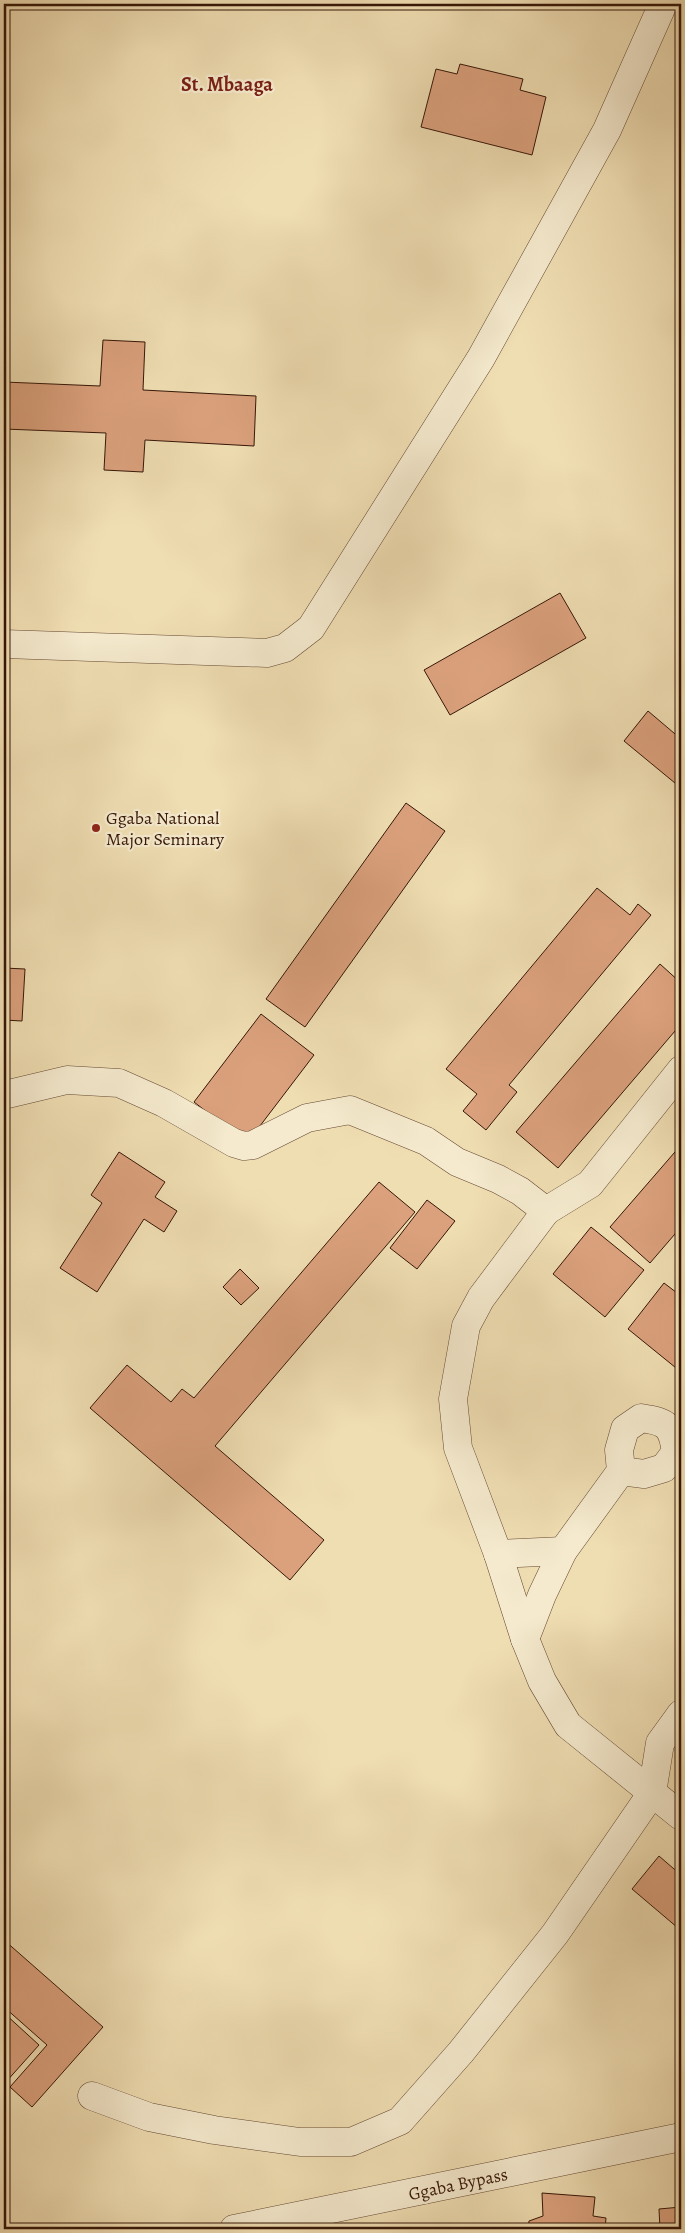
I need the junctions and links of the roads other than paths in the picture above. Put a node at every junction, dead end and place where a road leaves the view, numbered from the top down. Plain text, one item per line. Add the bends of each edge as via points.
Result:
1 (663, 4) edge
2 (4, 644) edge
3 (681, 1070) edge
4 (4, 1095) edge
5 (546, 1211) junction
6 (621, 1471) dead end
7 (563, 1551) junction
8 (498, 1554) junction
9 (525, 1639) junction
10 (681, 1714) edge
11 (652, 1793) junction
12 (681, 1816) edge
13 (92, 2096) dead end
14 (681, 2137) edge
15 (243, 2229) edge

1 - 2 street via 606,130 481,358 311,628 285,648 267,653
3 - 5 street via 590,1184
4 - 5 street via 67,1080 119,1083 164,1102 244,1146 260,1142 308,1118 350,1110 426,1141 457,1162 520,1191
5 - 8 street via 481,1298 466,1326 458,1363 454,1399 458,1448
6 - 7 street
7 - 8 street
7 - 9 street
8 - 9 street
9 - 11 street via 542,1681 568,1725
10 - 11 street via 660,1743
11 - 12 street
11 - 13 street via 555,1934 461,2052 400,2122 351,2142 300,2142 149,2117
14 - 15 street, Ggaba Bypass

